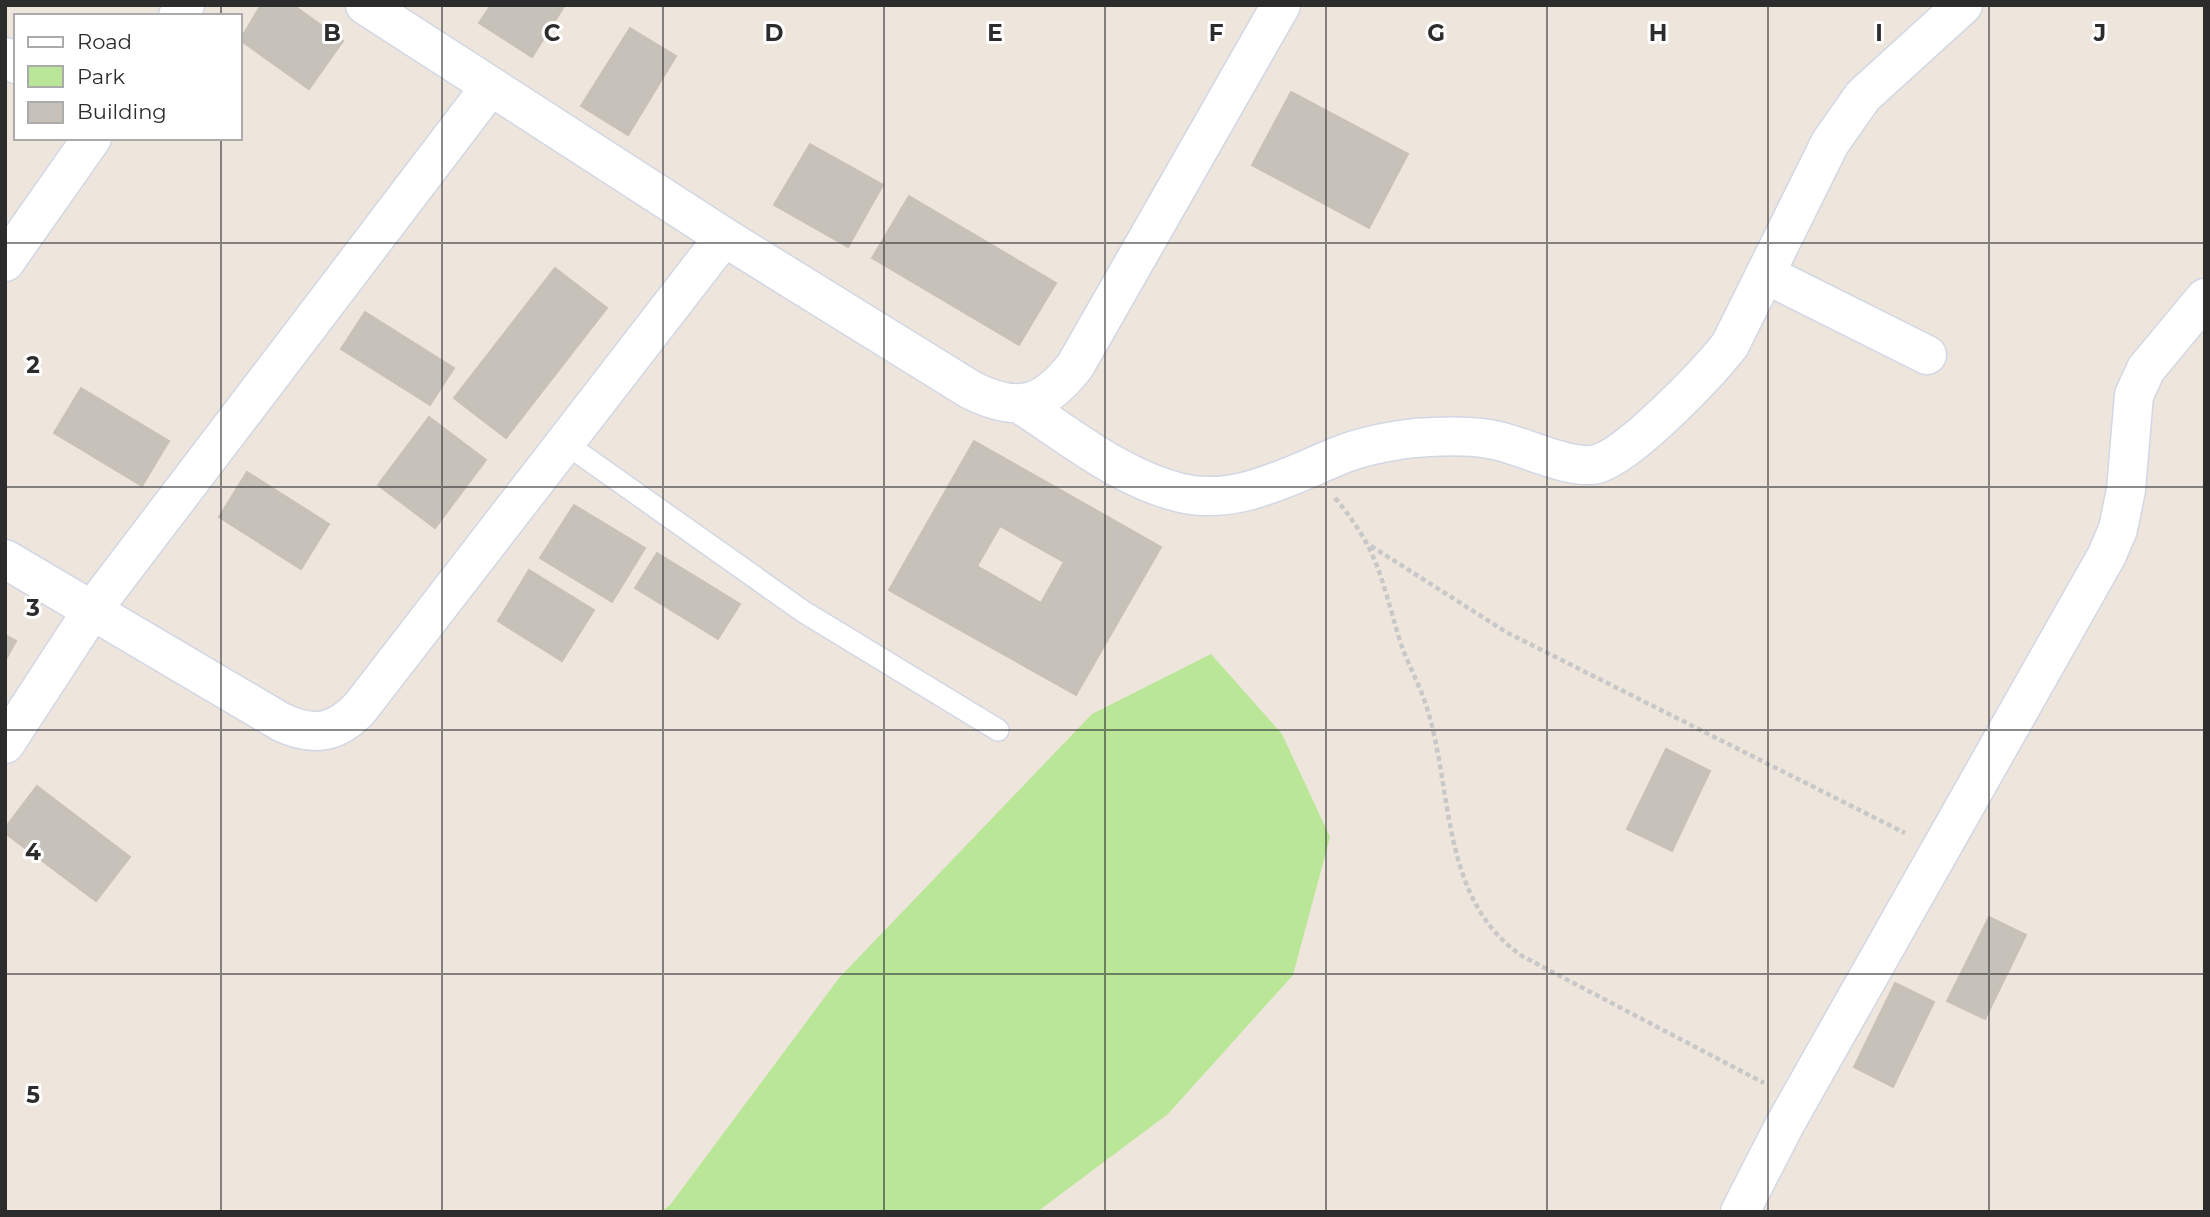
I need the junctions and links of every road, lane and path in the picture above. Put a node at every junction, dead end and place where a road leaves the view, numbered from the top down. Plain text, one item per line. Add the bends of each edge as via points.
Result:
1 (365, 5) edge
2 (1281, 5) edge
3 (1963, 5) edge
4 (490, 87) junction
5 (91, 140) edge
6 (723, 237) junction
7 (5, 262) edge
8 (1767, 275) junction
9 (2205, 298) edge
10 (1927, 355) dead end
11 (1020, 404) junction
12 (565, 443) junction
13 (1310, 468) junction
14 (1371, 546) junction
15 (5, 559) edge
16 (93, 609) junction
17 (998, 730) dead end
18 (5, 744) edge
19 (1940, 851) junction
20 (1799, 1101) junction
21 (1740, 1212) edge

1 - 4 street
2 - 11 street via 1075,366 1045,396
3 - 8 street via 1863,96 1812,175
4 - 6 street
4 - 16 street
5 - 7 street
6 - 11 street via 971,390 1006,404
6 - 12 street
8 - 10 street
8 - 13 street via 1730,345 1712,368 1624,449 1604,461 1584,465 1491,439 1457,435 1383,443
9 - 19 street via 2146,369 2134,395 2126,490 2107,555
11 - 13 street via 1135,478 1181,493 1208,497 1250,491
12 - 16 street via 360,708 337,729 311,732 281,722
12 - 17 lane via 804,612
13 - 14 path
14 - 19 path via 1506,632
14 - 20 path via 1426,705 1454,855 1481,913 1501,941
15 - 16 street
16 - 18 street
19 - 20 street
20 - 21 street

